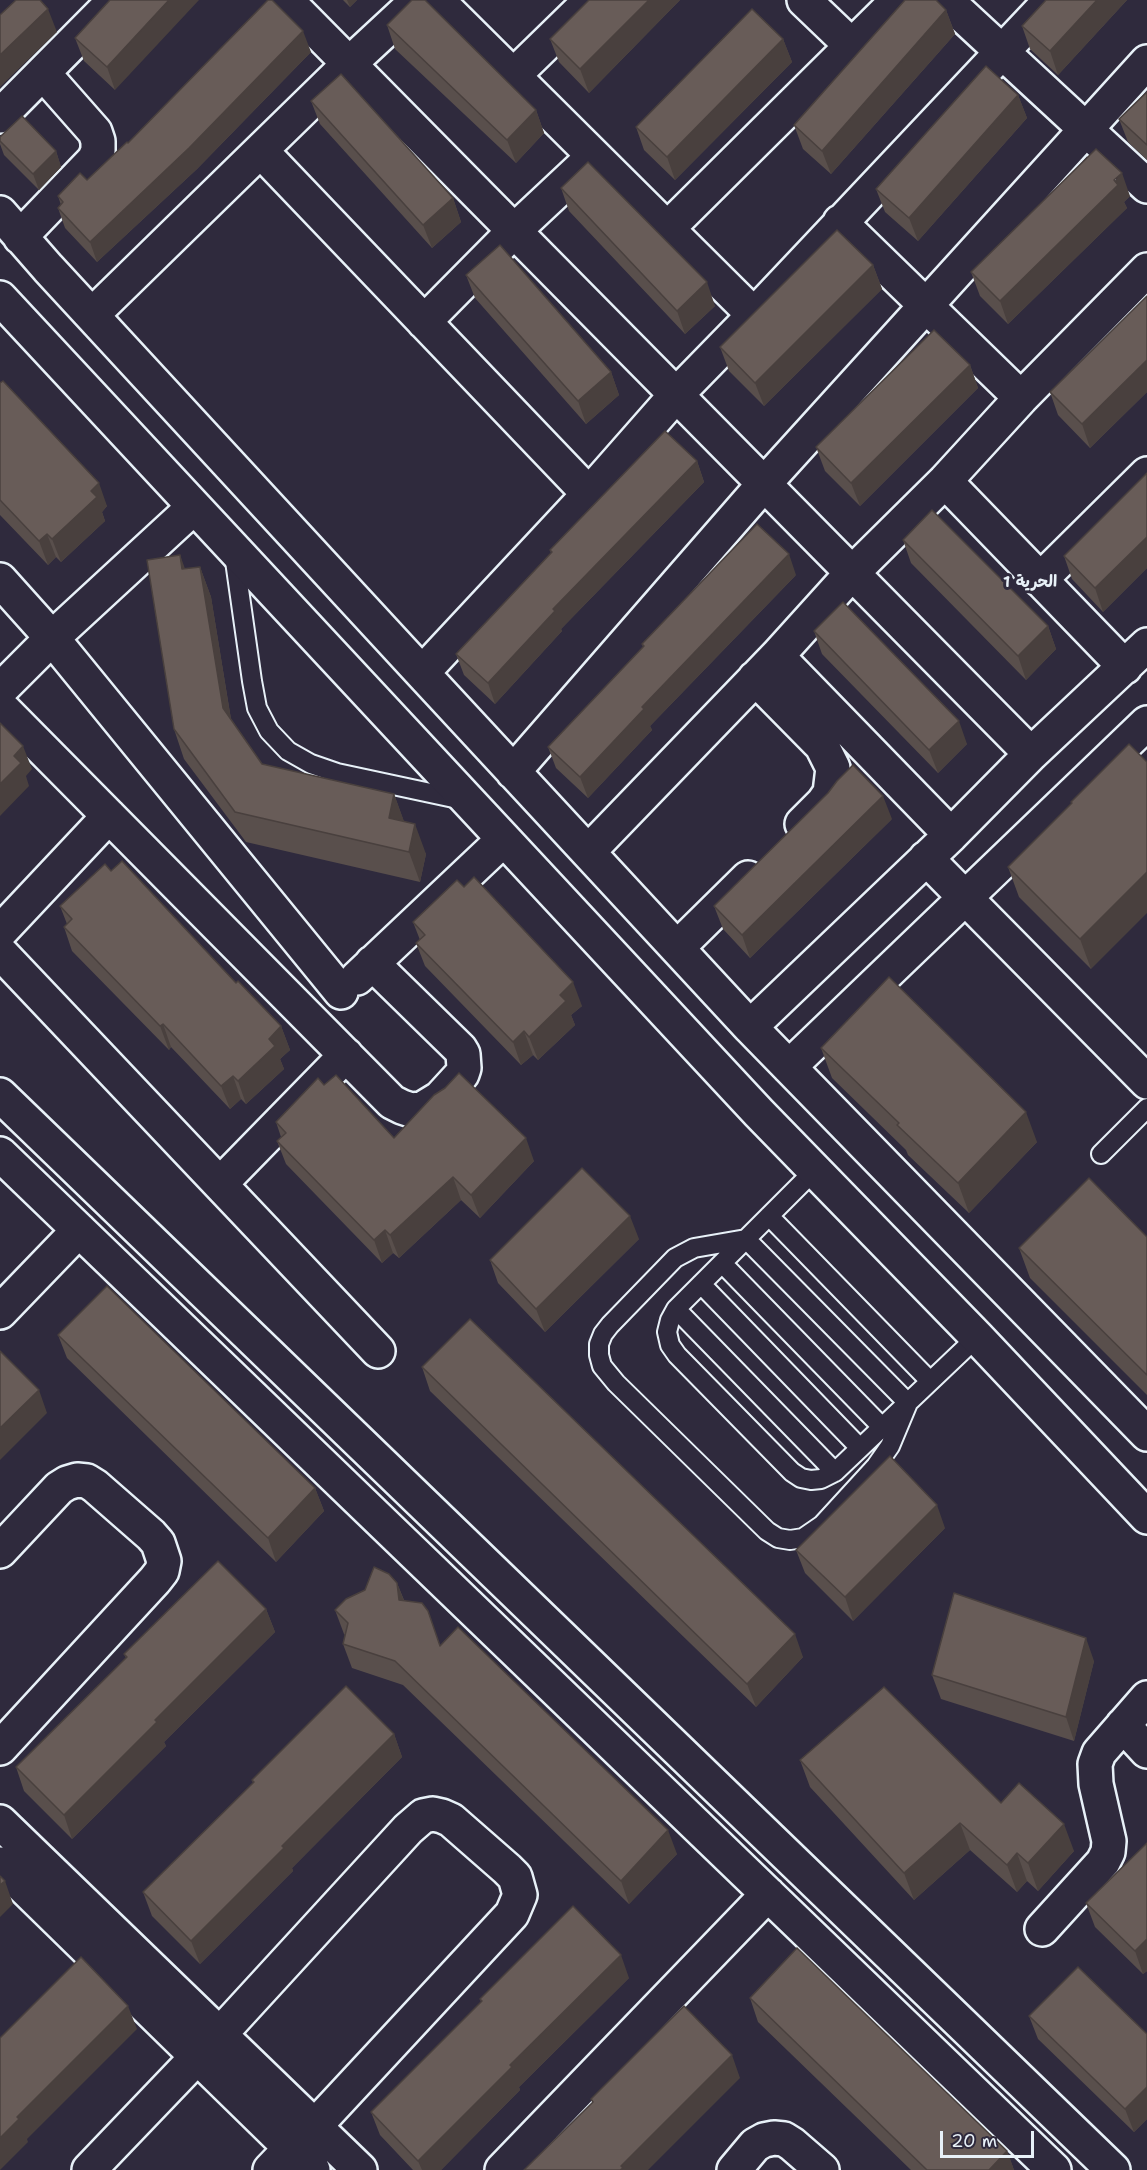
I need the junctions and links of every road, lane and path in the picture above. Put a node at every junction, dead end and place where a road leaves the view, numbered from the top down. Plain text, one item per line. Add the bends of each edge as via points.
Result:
1 (115, 0) edge
2 (286, 0) edge
3 (418, 0) edge
4 (437, 0) edge
5 (591, 0) edge
6 (804, 0) edge
7 (898, 0) edge
8 (946, 0) edge
9 (1051, 0) edge
10 (852, 46) junction
11 (1002, 52) junction
12 (1147, 62) edge
13 (349, 64) junction
14 (43, 73) junction
15 (513, 76) junction
16 (0, 116) edge
17 (1086, 130) junction
18 (261, 151) junction
19 (594, 156) junction
20 (1147, 186) edge
21 (840, 222) junction
22 (10, 225) edge
23 (667, 229) junction
24 (514, 231) junction
25 (1147, 270) edge
26 (0, 298) edge
27 (926, 306) junction
28 (92, 315) junction
29 (754, 315) junction
30 (424, 322) junction
31 (676, 395) junction
32 (1021, 398) junction
33 (1147, 474) edge
34 (945, 481) junction
35 (764, 484) junction
36 (589, 494) junction
37 (194, 507) junction
38 (234, 549) junction
39 (852, 573) junction
40 (0, 580) edge
41 (1040, 580) junction
42 (52, 638) junction
43 (1136, 656) edge
44 (766, 667) junction
45 (422, 673) junction
46 (0, 690) edge
47 (0, 706) edge
48 (1147, 723) edge
49 (833, 736) junction
50 (1031, 754) junction
51 (513, 772) junction
52 (469, 802) junction
53 (110, 816) junction
54 (951, 835) junction
55 (504, 839) junction
56 (588, 852) junction
57 (926, 858) junction
58 (965, 897) junction
59 (0, 932) edge
60 (677, 948) junction
61 (0, 952) edge
62 (372, 963) junction
63 (341, 992) junction
64 (312, 1020) junction
65 (750, 1027) junction
66 (346, 1055) junction
67 (789, 1067) junction
68 (1147, 1082) edge
69 (0, 1095) edge
70 (1147, 1108) edge
71 (0, 1154) edge
72 (1101, 1154) dead end
73 (815, 1170) junction
74 (220, 1184) junction
75 (769, 1216) junction
76 (79, 1230) junction
77 (746, 1239) junction
78 (722, 1263) junction
79 (700, 1284) junction
80 (676, 1309) junction
81 (0, 1312) edge
82 (977, 1337) junction
83 (378, 1351) dead end
84 (930, 1381) junction
85 (908, 1403) junction
86 (882, 1427) junction
87 (1147, 1434) edge
88 (860, 1448) junction
89 (835, 1472) junction
90 (1147, 1517) edge
91 (0, 1551) edge
92 (1147, 1698) edge
93 (1123, 1725) junction
94 (0, 1748) edge
95 (1147, 1751) edge
96 (0, 1822) edge
97 (0, 1864) edge
98 (768, 1894) junction
99 (1042, 1929) dead end
100 (209, 2045) junction
101 (315, 2126) junction
102 (291, 2163) edge
103 (89, 2170) edge
104 (360, 2170) edge
105 (502, 2170) edge
106 (734, 2170) edge
107 (822, 2170) edge
108 (1054, 2170) edge
109 (1113, 2170) edge

1 - 14 street
2 - 13 street
3 - 13 street
4 - 15 street
5 - 15 street
6 - 10 street
7 - 10 street
8 - 11 street
9 - 11 street
10 - 23 street
11 - 17 street
11 - 21 street
12 - 17 street
13 - 18 street
13 - 24 street
14 - 16 street
14 - 22 street via 95,132 98,151 94,160
15 - 19 street
17 - 20 street
17 - 27 street
18 - 28 street
18 - 30 street
19 - 23 street
19 - 24 street
21 - 27 street
21 - 29 street
22 - 28 street
23 - 29 street
24 - 30 street
24 - 31 street
25 - 32 street
26 - 37 street
27 - 32 street
27 - 35 street
28 - 45 street
29 - 31 street
30 - 36 street
31 - 35 street
31 - 36 street
32 - 34 street
33 - 41 street
34 - 39 street
34 - 41 street
35 - 39 street
35 - 51 street
36 - 45 street
37 - 38 street
37 - 42 street
38 - 52 street
38 - 52 lane via 257,708 275,738 303,760 337,773
39 - 44 street
39 - 50 street
40 - 42 street
41 - 43 street
42 - 46 street
42 - 63 street
43 - 50 street
44 - 49 street
44 - 56 street
45 - 51 street
47 - 53 street
48 - 58 street
49 - 54 street
49 - 60 street via 830,793 824,803
50 - 54 street
51 - 56 street
52 - 55 street
53 - 59 street
53 - 64 street
54 - 57 street
55 - 62 street
55 - 73 street
56 - 60 street
57 - 58 street
57 - 65 street
58 - 67 street
58 - 68 street
60 - 65 street
61 - 74 street
62 - 63 street
62 - 66 street via 460,1049 464,1068 432,1104 411,1110 392,1102
63 - 64 street
64 - 66 street
65 - 67 street
66 - 74 street
67 - 87 street
69 - 109 street
70 - 72 lane
71 - 76 street
73 - 75 lane
73 - 82 street
74 - 83 street
75 - 77 lane
75 - 84 lane
76 - 81 street
76 - 98 street
77 - 78 lane
77 - 85 lane
77 - 85 lane via 684,1252 610,1325 599,1344 599,1355 602,1366 616,1383 767,1531 790,1540 803,1538 822,1525 876,1467 890,1446
78 - 79 lane
78 - 86 lane
79 - 80 lane
79 - 88 lane
80 - 89 lane
80 - 89 lane via 668,1332 677,1355 792,1472 811,1480
82 - 84 lane
82 - 90 street
84 - 85 lane
85 - 86 lane
86 - 88 lane
88 - 89 lane
91 - 94 street via 59,1488 77,1480 95,1486 151,1535 164,1561 156,1580
92 - 93 street
93 - 95 street
93 - 99 street via 1095,1764 1108,1852 1096,1871
96 - 100 street
97 - 100 street
98 - 105 street
98 - 108 street
100 - 101 street
100 - 101 street via 408,1829 423,1816 433,1814 451,1820 515,1877 520,1895 512,1914
100 - 102 street
100 - 103 street
101 - 104 street
106 - 107 street via 755,2145 774,2138 792,2144

